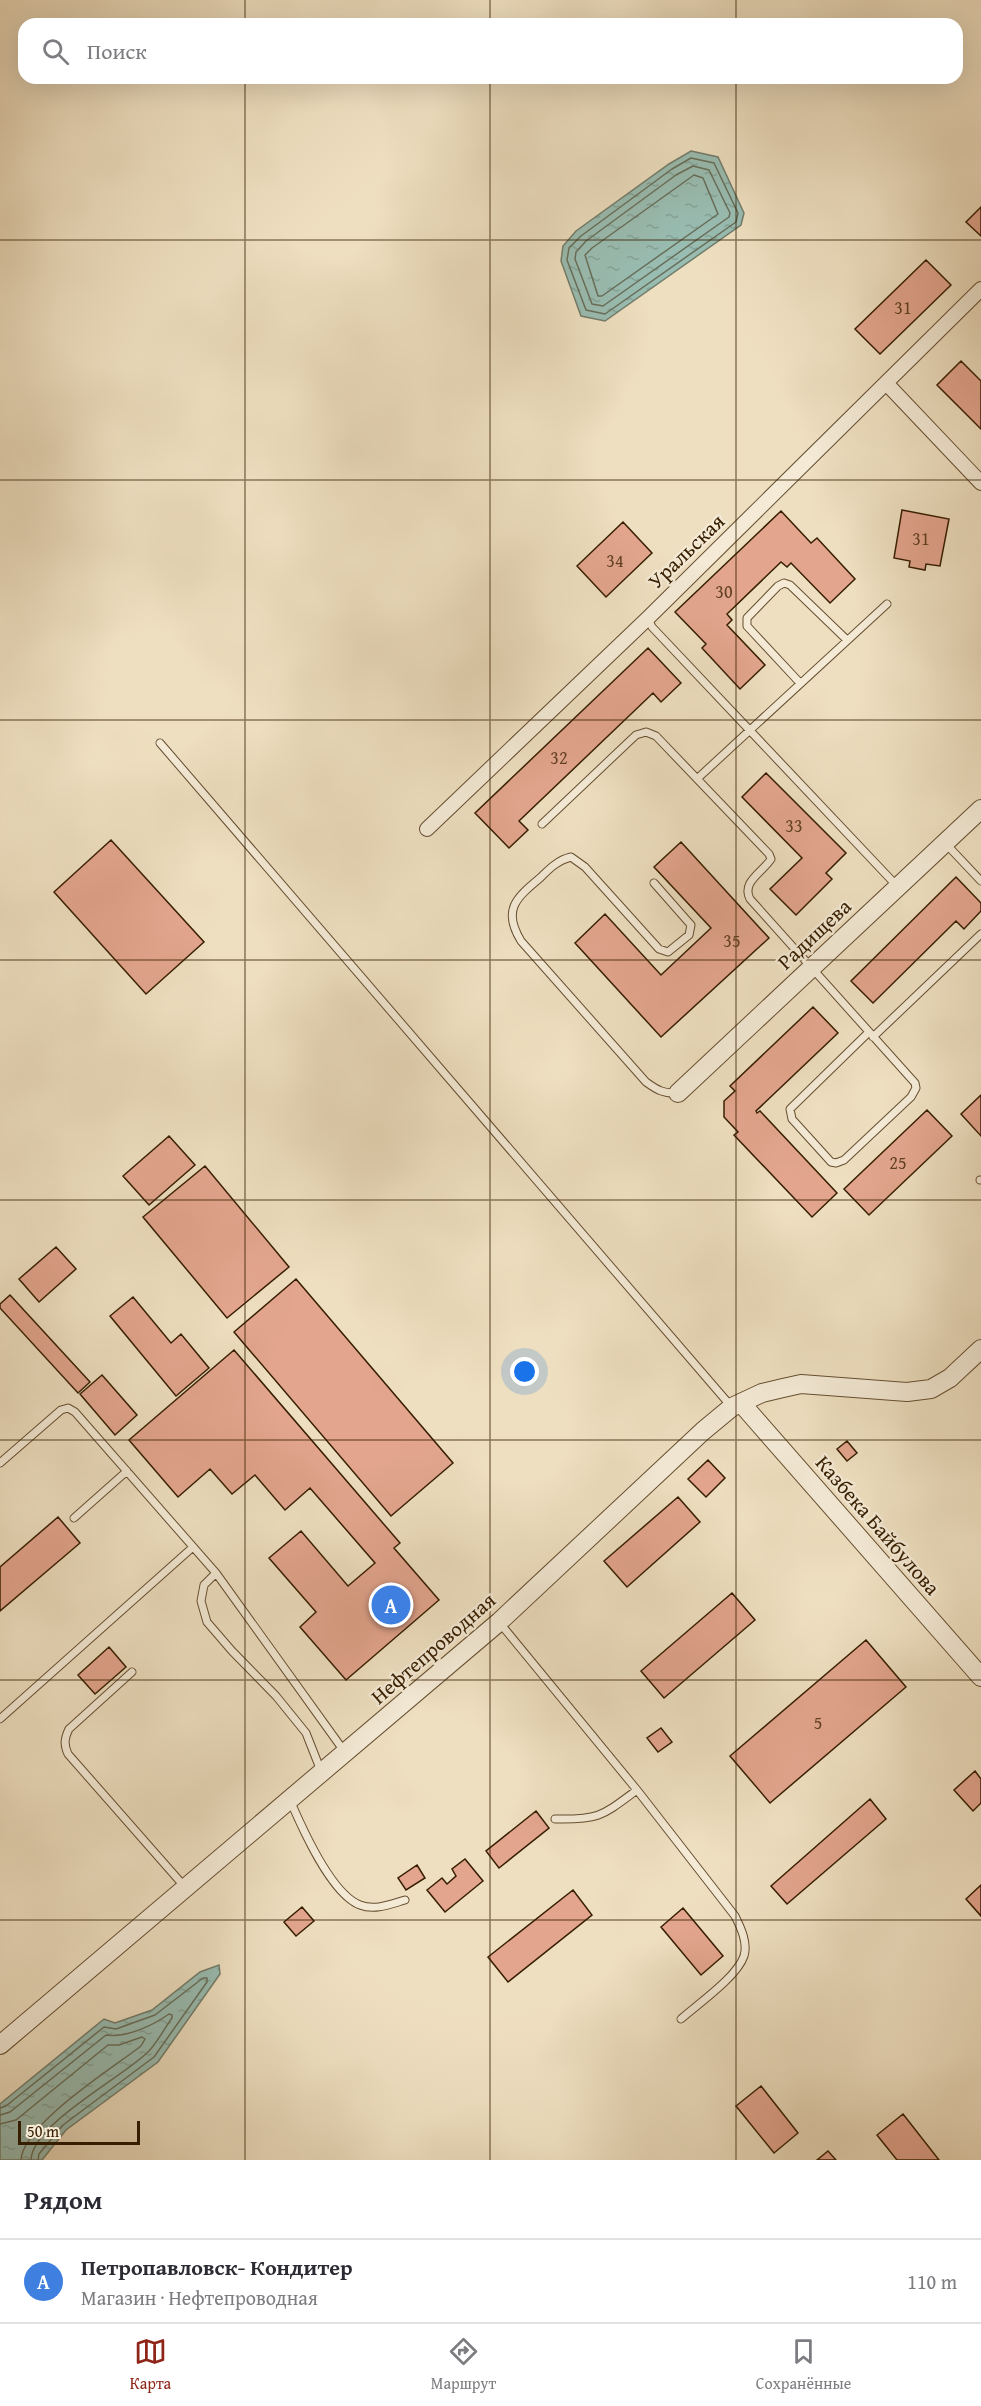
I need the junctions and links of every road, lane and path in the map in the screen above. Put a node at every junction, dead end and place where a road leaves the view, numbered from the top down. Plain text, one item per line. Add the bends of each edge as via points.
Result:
1 (978, 299) edge
2 (887, 384) junction
3 (981, 483) edge
4 (887, 604) dead end
5 (648, 618) junction
6 (847, 640) junction
7 (800, 683) junction
8 (748, 730) junction
9 (160, 743) dead end
10 (698, 778) junction
11 (981, 809) edge
12 (542, 824) dead end
13 (427, 829) dead end
14 (945, 843) junction
15 (981, 881) edge
16 (654, 883) dead end
17 (897, 886) junction
18 (981, 934) edge
19 (812, 967) junction
20 (871, 1034) junction
21 (678, 1093) joint
22 (981, 1349) edge
23 (736, 1405) junction
24 (0, 1462) edge
25 (127, 1471) junction
26 (74, 1518) dead end
27 (193, 1547) junction
28 (216, 1573) junction
29 (499, 1622) junction
30 (132, 1672) dead end
31 (981, 1677) edge
32 (0, 1719) edge
33 (345, 1753) junction
34 (321, 1773) junction
35 (636, 1790) junction
36 (290, 1800) junction
37 (555, 1819) dead end
38 (186, 1888) junction
39 (405, 1900) dead end
40 (681, 2019) dead end
41 (0, 2045) edge

1 - 2 street, Уральская
2 - 3 street
2 - 5 street, Уральская
4 - 6 lane
5 - 8 lane via 652,627
5 - 13 street, Уральская
6 - 7 lane
6 - 7 lane via 790,585 778,586 747,618 747,626
7 - 8 lane
8 - 10 lane
8 - 17 lane
9 - 23 lane
10 - 12 lane via 656,736 640,733
10 - 19 lane via 769,854 771,859 748,885 747,893
11 - 14 street, Радищева
14 - 15 lane
14 - 17 street, Радищева
16 - 21 lane via 691,925 689,935 668,952 659,949 585,867 571,857 555,864 518,897 512,921 521,941 646,1082 667,1094
17 - 19 street, Радищева
18 - 20 lane
19 - 20 lane
19 - 21 street, Радищева
20 - 20 lane via 790,1109 792,1119 831,1162 844,1160 916,1088
22 - 23 street, Нефтепроводная via 950,1378 931,1389 907,1392 801,1384 762,1393
23 - 29 street, Нефтепроводная via 703,1431
23 - 31 street, Казбека Байбулова
24 - 25 lane via 68,1408
25 - 26 lane
25 - 27 lane
27 - 28 lane
27 - 32 lane
28 - 33 lane
28 - 34 lane via 204,1585 201,1601 207,1622 306,1733
29 - 33 street, Нефтепроводная
29 - 35 lane
30 - 38 lane via 69,1730 64,1741 68,1754
33 - 34 street, Нефтепроводная
34 - 36 street, Нефтепроводная
35 - 37 lane via 606,1813 592,1818
35 - 40 lane via 735,1916 744,1934 745,1954 738,1969
36 - 38 street, Нефтепроводная
36 - 39 lane via 307,1839 348,1898 372,1908
38 - 41 street, Нефтепроводная

